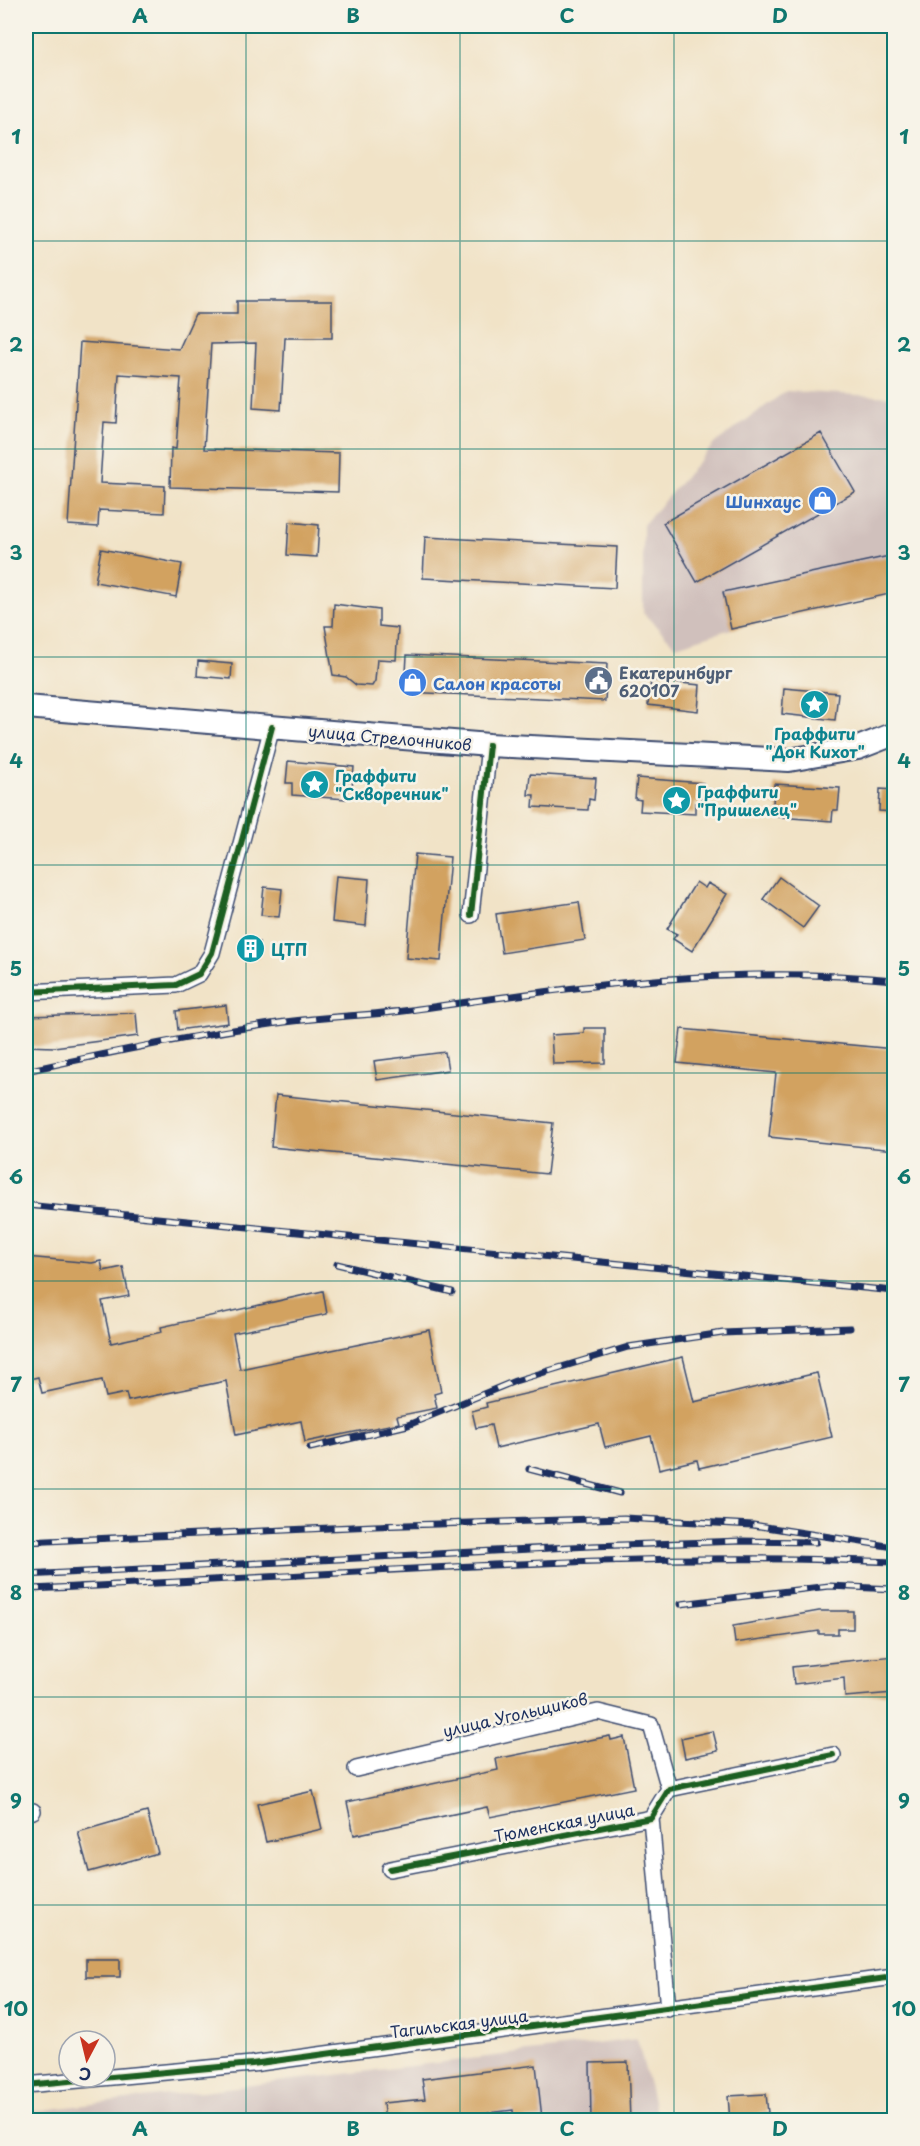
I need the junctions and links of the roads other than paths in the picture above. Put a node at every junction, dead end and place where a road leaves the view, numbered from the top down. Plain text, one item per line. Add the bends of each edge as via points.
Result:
1 (26, 707) edge
2 (272, 727) junction
3 (894, 734) edge
4 (489, 745) junction
5 (471, 915) dead end
6 (26, 992) edge
7 (833, 1755) dead end
8 (356, 1769) dead end
9 (669, 1790) junction
10 (651, 1818) junction
11 (390, 1869) dead end
12 (894, 1977) edge
13 (668, 2009) junction
14 (26, 2085) edge

1 - 2 main road, улица Стрелочников
2 - 4 main road, улица Стрелочников
2 - 6 street via 212,953 199,974 176,985
3 - 4 main road, улица Стрелочников via 858,748 789,760
4 - 5 street
7 - 9 street
8 - 9 street, улица Угольщиков via 598,1712 651,1725
9 - 10 street, Тюменская улица
10 - 11 street, Тюменская улица
10 - 13 street, Тюменская улица
12 - 13 street, Тагильская улица
13 - 14 street, Тагильская улица via 252,2064

